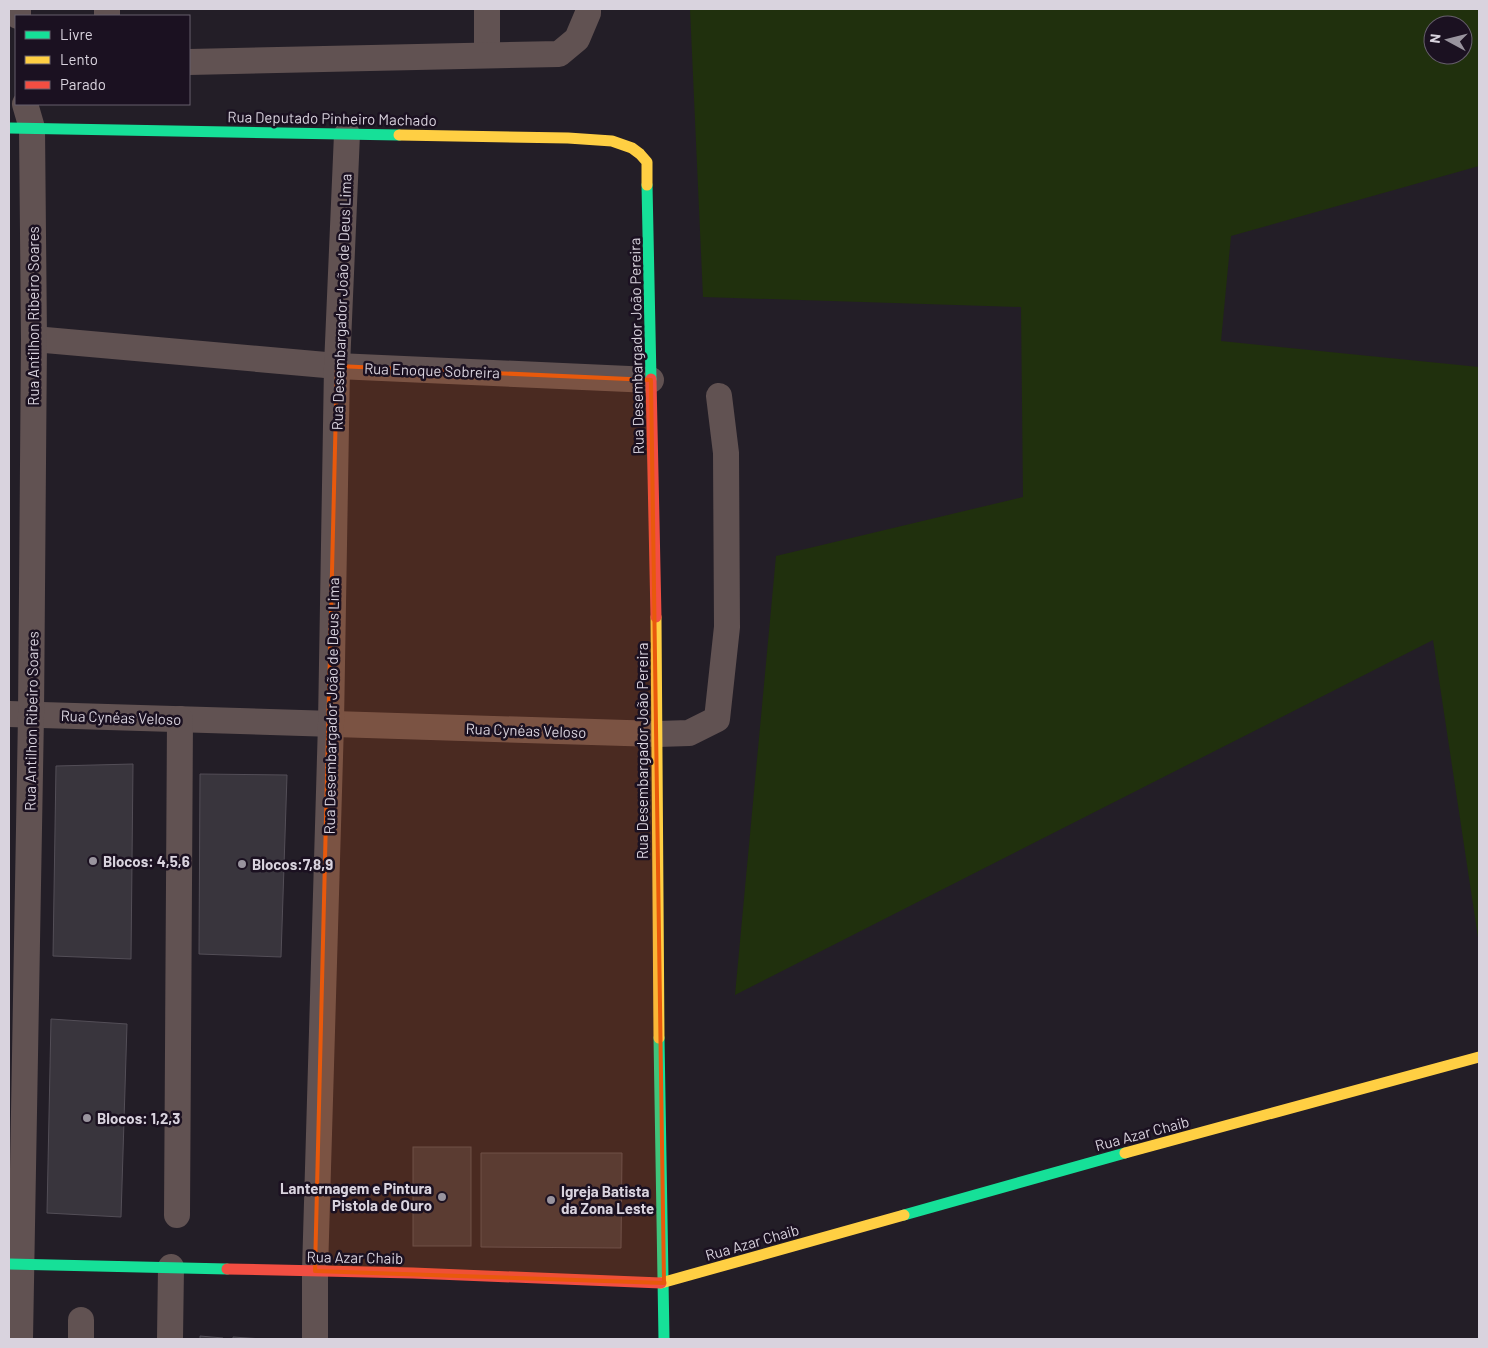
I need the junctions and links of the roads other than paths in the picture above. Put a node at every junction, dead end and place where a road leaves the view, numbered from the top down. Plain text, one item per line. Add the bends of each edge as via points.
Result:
1 (487, 9) edge
2 (588, 9) edge
3 (487, 55) junction
4 (190, 62) edge
5 (22, 120) edge
6 (348, 134) junction
7 (647, 162) joint
8 (34, 339) junction
9 (337, 366) junction
10 (651, 380) junction
11 (719, 396) dead end
12 (20, 714) edge
13 (180, 719) junction
14 (331, 723) junction
15 (658, 734) junction
16 (1479, 1057) edge
17 (177, 1215) dead end
18 (15, 1264) edge
19 (171, 1267) junction
20 (315, 1271) junction
21 (664, 1283) junction
22 (20, 1339) edge
23 (170, 1339) edge
24 (315, 1339) edge
25 (664, 1339) edge

1 - 3 street
2 - 3 street via 577,39 559,54
3 - 4 street
5 - 6 street, Rua Deputado Pinheiro Machado
5 - 8 street, Rua Antilhon Ribeiro Soares
6 - 7 street, Rua Deputado Pinheiro Machado via 602,140 634,147
6 - 9 street, Rua Desembargador João de Deus Lima
7 - 10 street, Rua Desembargador João Pereira
8 - 9 street, Rua Enoque Sobreira
8 - 12 street, Rua Antilhon Ribeiro Soares
9 - 10 street, Rua Enoque Sobreira
9 - 14 street, Rua Desembargador João de Deus Lima
10 - 15 street, Rua Desembargador João Pereira
11 - 15 street, Rua Cynéas Veloso via 726,453 727,627 717,719 689,733
12 - 13 street, Rua Cynéas Veloso
12 - 18 street, Rua Antilhon Ribeiro Soares
13 - 14 street, Rua Cynéas Veloso
13 - 17 street
14 - 15 street, Rua Cynéas Veloso
14 - 20 street, Rua Desembargador João de Deus Lima
15 - 21 street, Rua Desembargador João Pereira
16 - 21 street, Rua Azar Chaib
18 - 19 street, Rua Azar Chaib
18 - 22 street, Rua Antilhon Ribeiro Soares
19 - 20 street, Rua Azar Chaib
19 - 23 street
20 - 21 street, Rua Azar Chaib
20 - 24 street, Rua Desembargador João de Deus Lima
21 - 25 street, Rua Desembargador João Pereira

